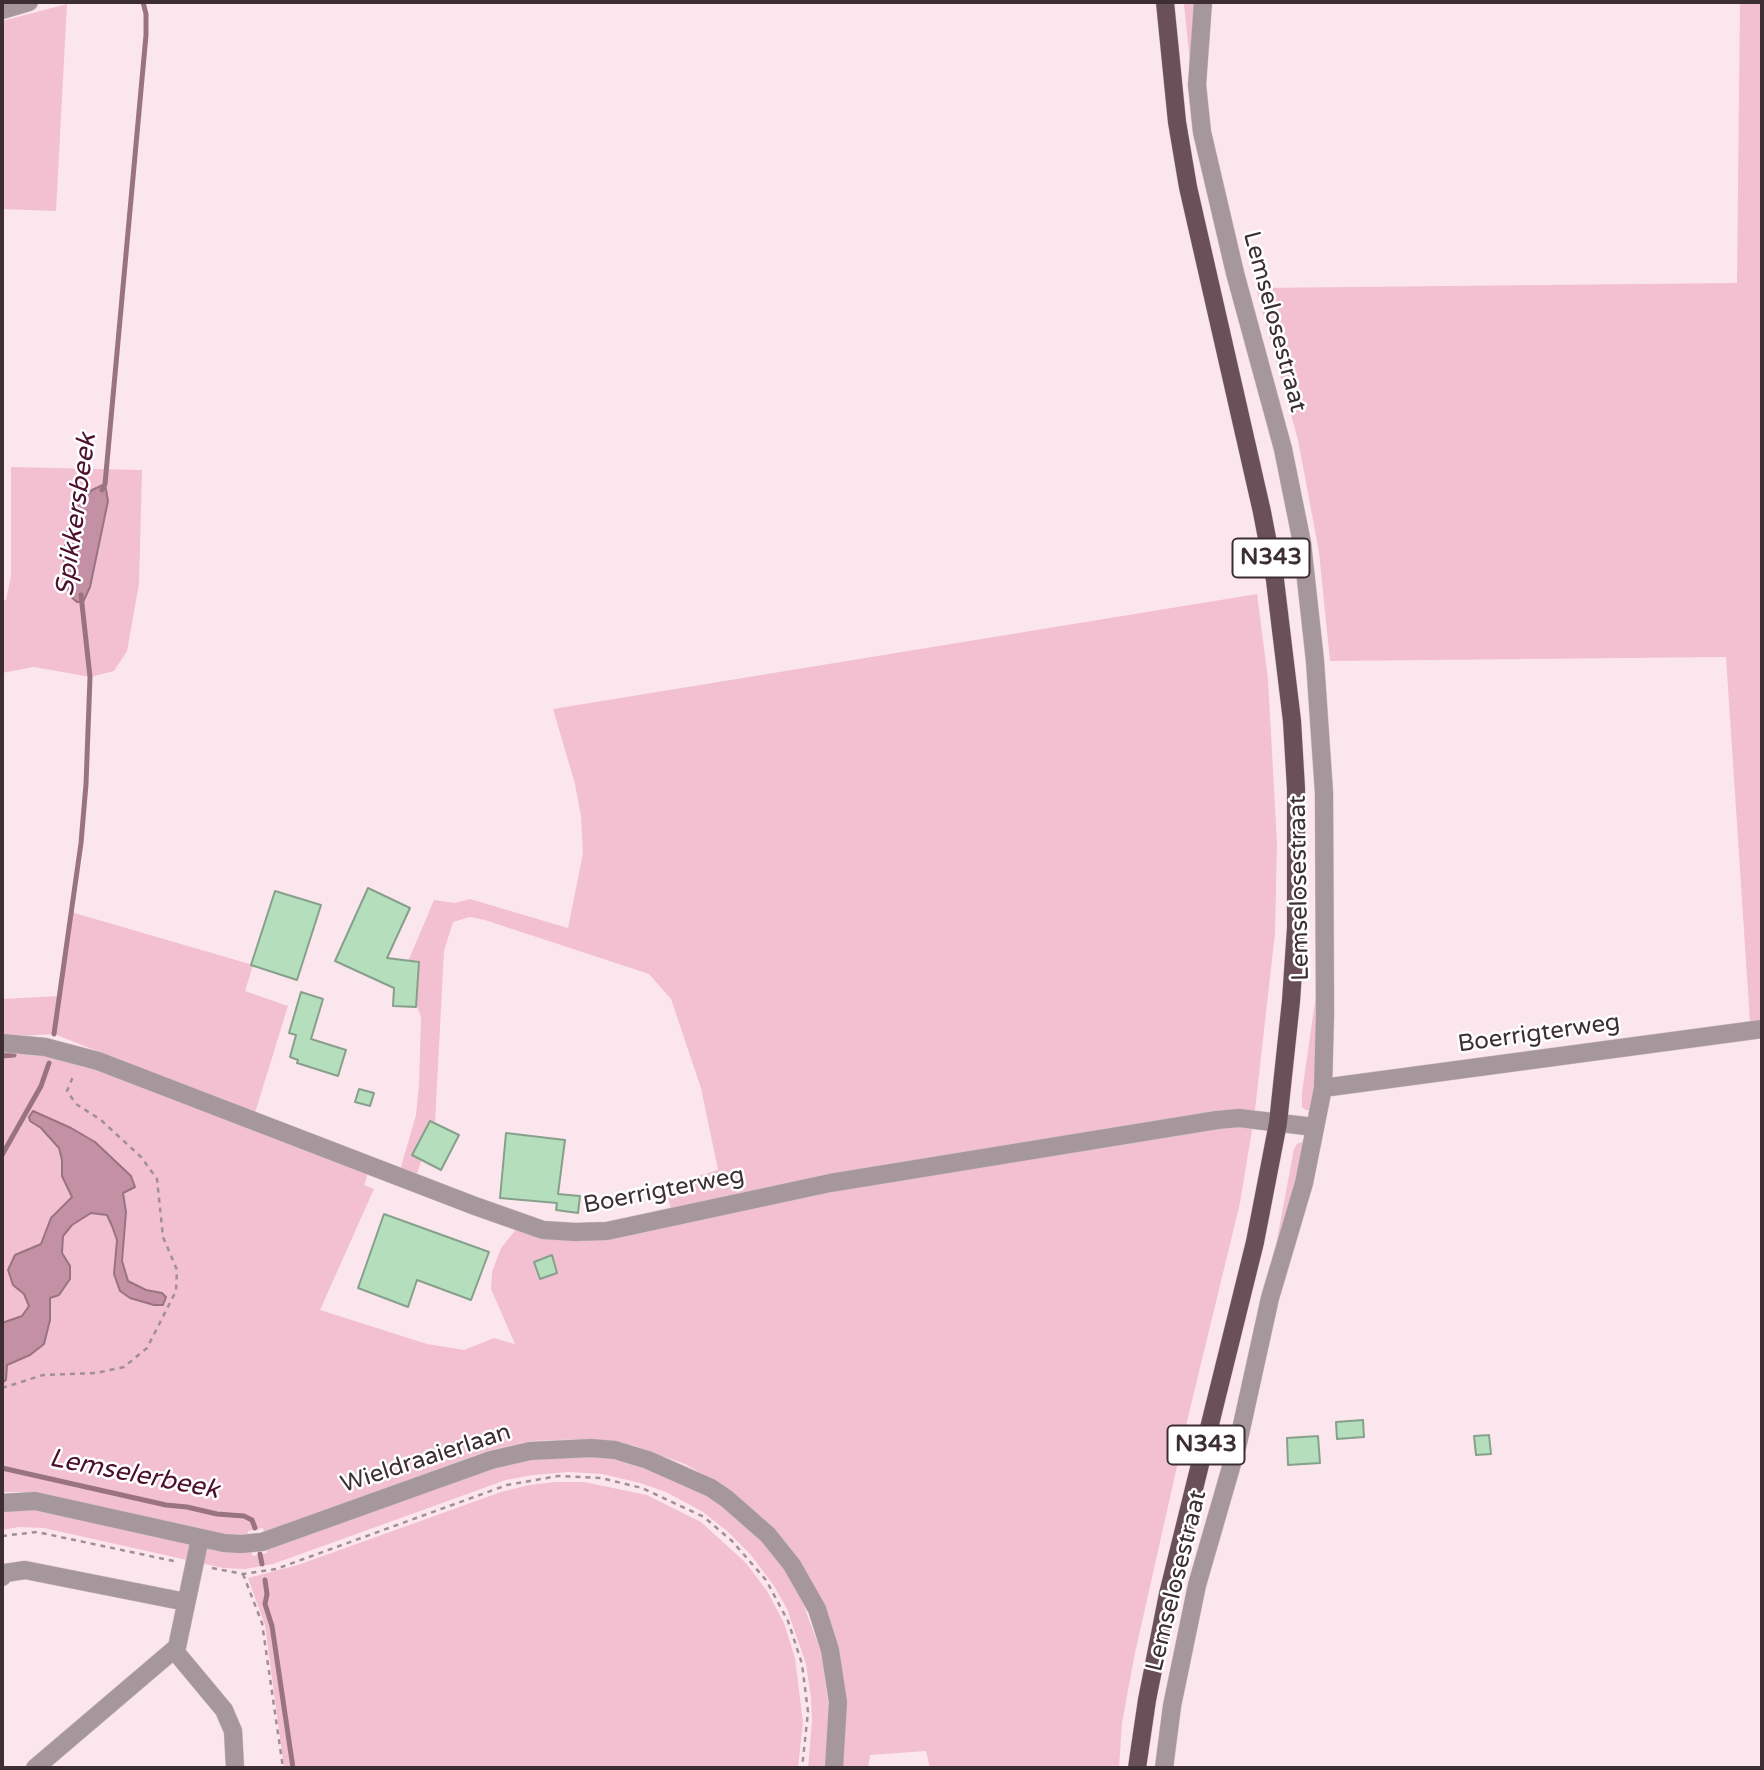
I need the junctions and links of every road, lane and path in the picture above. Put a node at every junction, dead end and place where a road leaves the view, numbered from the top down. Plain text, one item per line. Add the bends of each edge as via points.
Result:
1 (29, 2) edge
2 (1166, 2) edge
3 (1203, 2) edge
4 (2, 10) edge
5 (1762, 1029) edge
6 (2, 1043) edge
7 (81, 1055) junction
8 (1323, 1088) junction
9 (1278, 1123) junction
10 (1314, 1127) junction
11 (2, 1388) edge
12 (2, 1503) edge
13 (2, 1536) edge
14 (200, 1538) junction
15 (194, 1565) junction
16 (243, 1574) junction
17 (2, 1577) edge
18 (186, 1602) junction
19 (174, 1650) junction
20 (35, 1768) edge
21 (235, 1768) edge
22 (283, 1768) edge
23 (802, 1768) edge
24 (834, 1768) edge
25 (1137, 1768) edge
26 (1164, 1768) edge

1 - 4 street
2 - 9 main road, N343 via 1188,187 1262,512 1292,721 1296,928
3 - 8 street, Lemselosestraat via 1197,85 1202,132 1283,449 1302,543 1314,648 1324,793
5 - 8 street, Boerrigterweg
6 - 7 street, Boerrigterweg
7 - 9 street, Boerrigterweg via 475,1206 543,1230 575,1232 607,1231 830,1183 1203,1122 1239,1118
7 - 11 path via 67,1091 76,1104 141,1157 157,1179 163,1237 177,1270 176,1291 147,1348 124,1367 43,1375
8 - 10 street, Lemselosestraat
9 - 10 street, Boerrigterweg
9 - 25 main road, N343 via 1252,1254 1168,1594
10 - 26 street, Lemselosestraat via 1238,1443 1197,1585
12 - 14 street, Wieldraaierlaan via 35,1501
13 - 15 path, Wieldraaierlaan via 37,1532
14 - 15 street
14 - 24 street, Wieldraaierlaan via 261,1542 491,1460 530,1451 591,1448 648,1460 727,1499 768,1535 792,1565 817,1609 830,1650 838,1702
15 - 16 path, Wieldraaierlaan
15 - 18 street
16 - 22 path via 262,1623
16 - 23 path, Wieldraaierlaan via 276,1569 507,1485 558,1476 601,1478 642,1488 704,1517 766,1580 788,1621 802,1664 808,1712
17 - 18 street via 25,1570
18 - 19 street
19 - 20 street
19 - 21 street via 224,1710 233,1731

